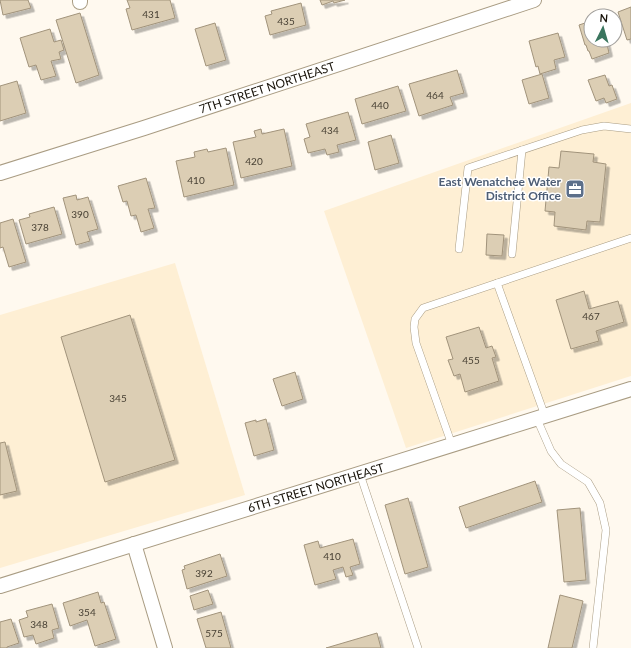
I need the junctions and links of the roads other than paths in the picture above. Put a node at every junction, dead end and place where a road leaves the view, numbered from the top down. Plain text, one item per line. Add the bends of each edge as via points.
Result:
1 (534, 0) edge
2 (631, 129) edge
3 (522, 150) junction
4 (0, 173) edge
5 (631, 238) edge
6 (459, 249) dead end
7 (512, 254) dead end
8 (497, 283) junction
9 (631, 389) edge
10 (541, 418) junction
11 (452, 445) junction
12 (360, 474) junction
13 (134, 544) junction
14 (0, 586) edge
15 (165, 648) edge
16 (418, 648) edge
17 (593, 648) edge

1 - 4 street, 7TH STREET NORTHEAST
2 - 3 lane via 604,126 582,130
3 - 6 lane via 468,168
3 - 7 lane
5 - 8 lane
8 - 10 lane
8 - 11 lane via 423,308 414,319 416,343
9 - 10 street, 6TH STREET NORTHEAST
10 - 11 street, 6TH STREET NORTHEAST
10 - 17 lane via 551,450 561,464 588,482 600,503 606,530
11 - 12 street, 6TH STREET NORTHEAST
12 - 13 street, 6TH STREET NORTHEAST
12 - 16 lane
13 - 14 street, 6TH STREET NORTHEAST
13 - 15 street

